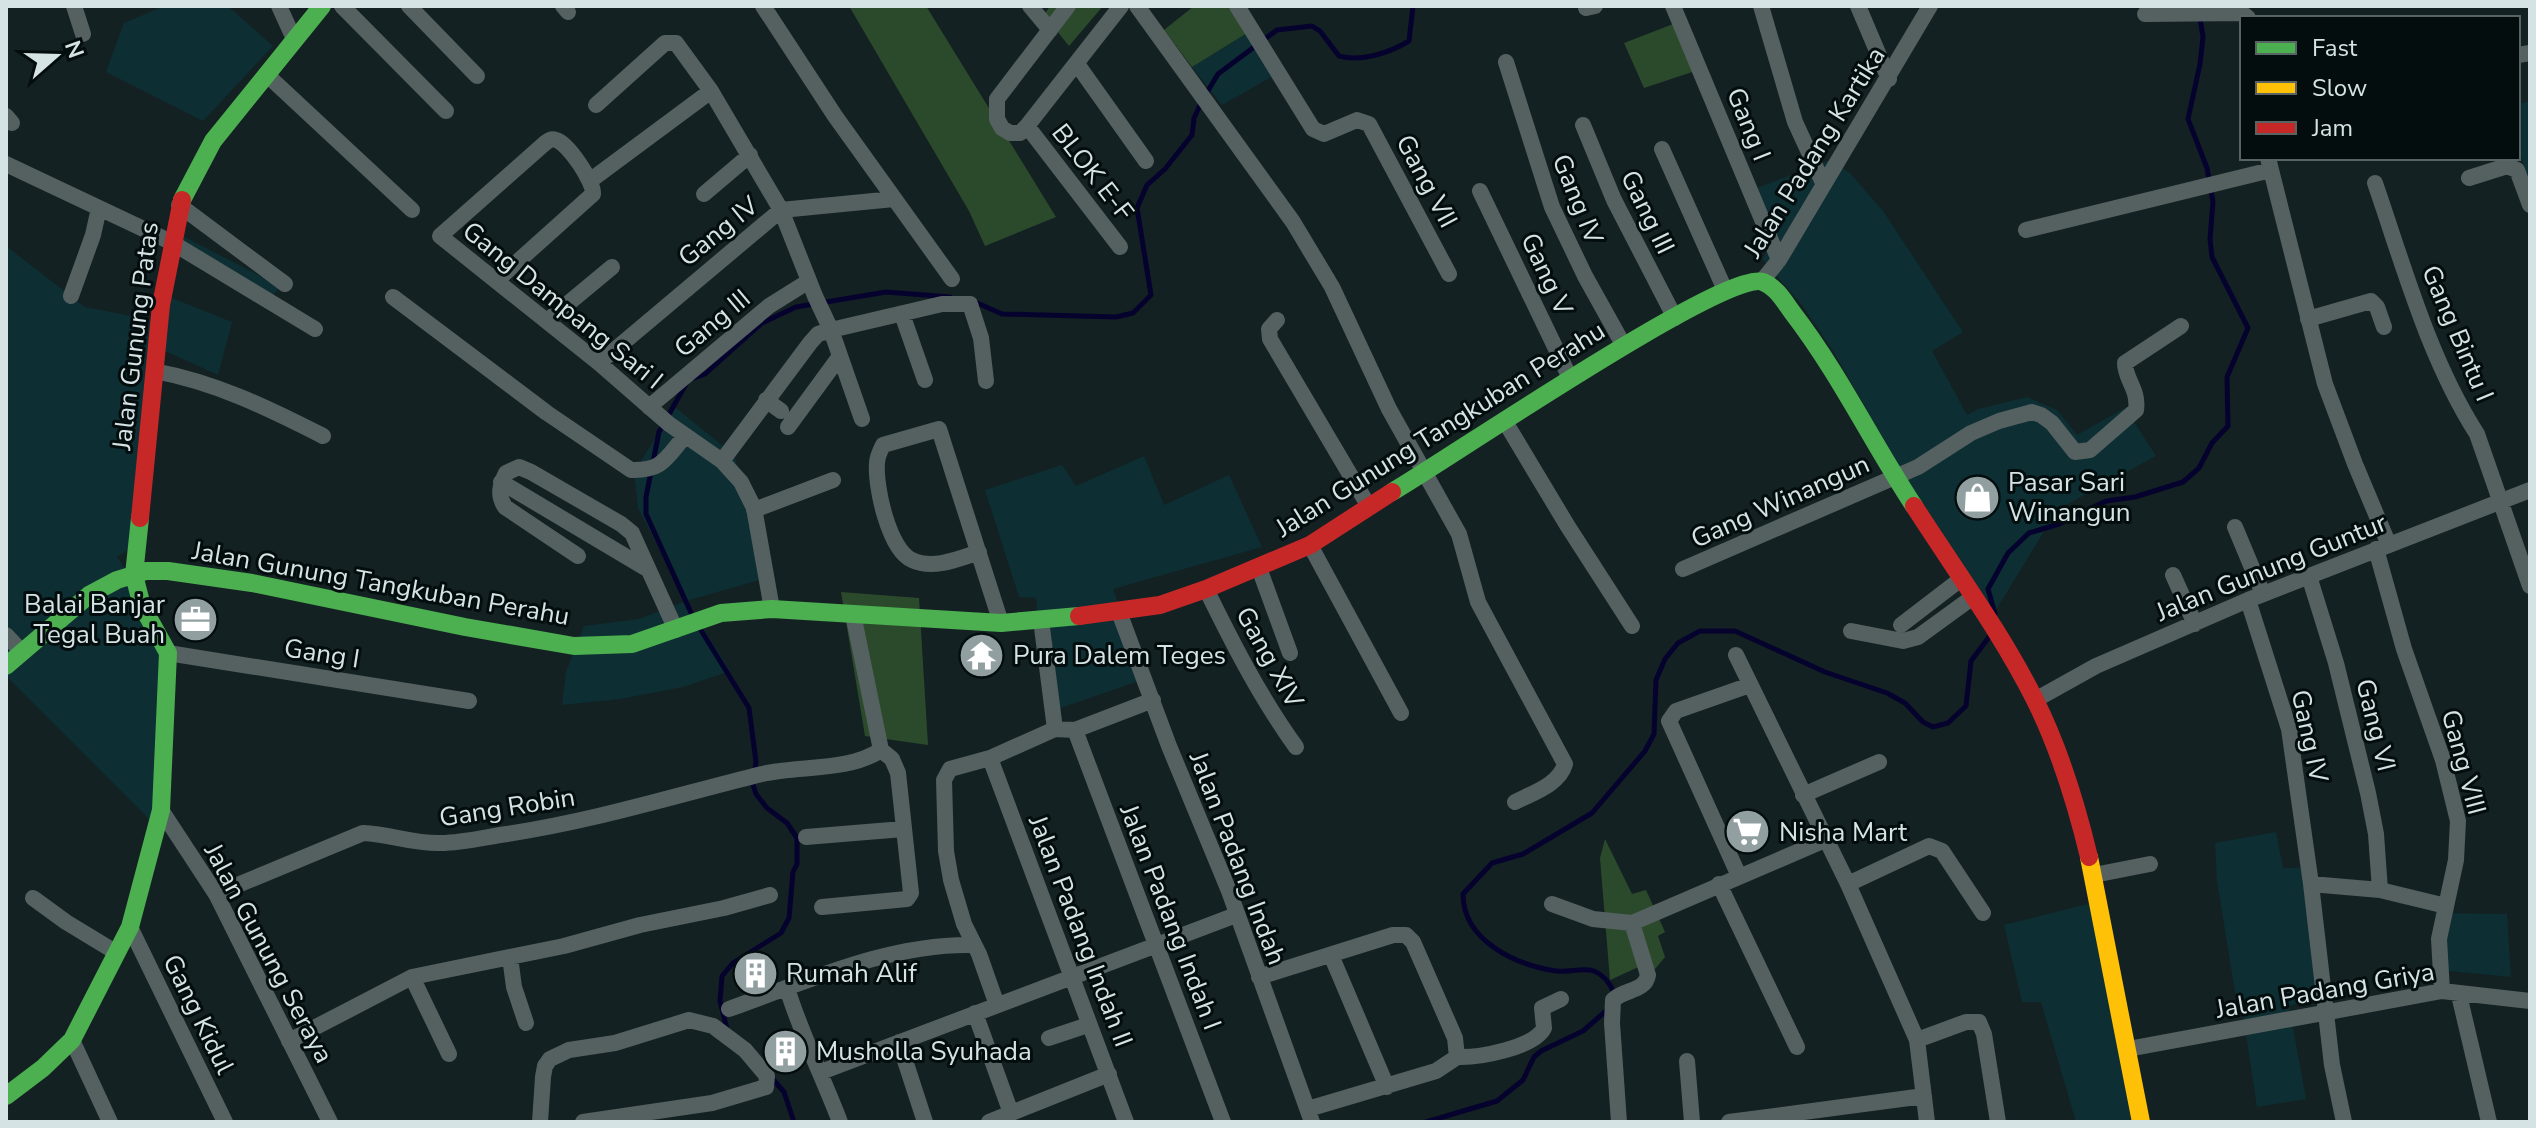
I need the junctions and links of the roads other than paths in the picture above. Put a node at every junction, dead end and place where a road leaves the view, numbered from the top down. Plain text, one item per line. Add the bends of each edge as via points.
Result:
1 (74, 6) edge
2 (279, 6) edge
3 (322, 6) edge
4 (342, 6) edge
5 (409, 6) edge
6 (763, 6) edge
7 (1030, 6) edge
8 (1068, 6) edge
9 (1121, 6) edge
10 (1137, 6) edge
11 (1237, 6) edge
12 (1673, 6) edge
13 (1761, 6) edge
14 (1858, 6) edge
15 (1930, 6) edge
16 (2145, 14) dead end
17 (2246, 16) edge
18 (1050, 30) junction
19 (83, 34) dead end
20 (294, 39) junction
21 (1506, 62) dead end
22 (1077, 64) junction
23 (266, 74) junction
24 (477, 76) dead end
25 (1889, 79) junction
26 (711, 91) junction
27 (596, 105) dead end
28 (446, 111) dead end
29 (1583, 125) dead end
30 (1027, 126) junction
31 (1662, 149) dead end
32 (750, 155) junction
33 (1146, 161) dead end
34 (6, 164) edge
35 (2270, 164) edge
36 (2469, 178) dead end
37 (591, 180) junction
38 (1823, 183) junction
39 (2375, 183) dead end
40 (1480, 191) dead end
41 (704, 194) dead end
42 (894, 199) junction
43 (179, 205) junction
44 (2530, 205) edge
45 (99, 208) junction
46 (412, 210) dead end
47 (781, 210) junction
48 (2026, 230) dead end
49 (171, 242) junction
50 (1120, 247) dead end
51 (1779, 260) junction
52 (612, 267) dead end
53 (1449, 274) dead end
54 (952, 279) dead end
55 (496, 281) junction
56 (809, 281) junction
57 (1762, 281) junction
58 (285, 284) dead end
59 (1725, 290) junction
60 (71, 296) dead end
61 (393, 297) dead end
62 (902, 314) junction
63 (1675, 318) junction
64 (2308, 319) junction
65 (1277, 320) dead end
66 (547, 321) junction
67 (2181, 326) dead end
68 (2384, 327) dead end
69 (315, 329) dead end
70 (831, 330) junction
71 (1624, 346) junction
72 (840, 356) junction
73 (599, 363) junction
74 (154, 371) junction
75 (1570, 378) junction
76 (925, 380) dead end
77 (986, 381) dead end
78 (766, 400) junction
79 (652, 409) junction
80 (781, 411) dead end
81 (862, 419) dead end
82 (1504, 420) junction
83 (788, 427) dead end
84 (323, 436) dead end
85 (685, 436) junction
86 (722, 461) junction
87 (1425, 473) junction
88 (1896, 477) junction
89 (833, 480) dead end
90 (501, 482) junction
91 (2530, 490) edge
92 (2500, 500) junction
93 (1368, 505) junction
94 (754, 510) junction
95 (2235, 527) dead end
96 (1310, 545) junction
97 (2382, 547) junction
98 (979, 552) junction
99 (578, 556) dead end
100 (1259, 568) junction
101 (647, 569) junction
102 (1683, 569) dead end
103 (134, 575) junction
104 (2173, 575) dead end
105 (2309, 576) junction
106 (1961, 579) junction
107 (2530, 586) edge
108 (1206, 589) junction
109 (2256, 597) junction
110 (1977, 604) junction
111 (772, 609) junction
112 (1119, 612) junction
113 (853, 614) junction
114 (1041, 620) junction
115 (1001, 623) junction
116 (2195, 624) junction
117 (1901, 625) dead end
118 (1632, 626) dead end
119 (680, 629) junction
120 (1851, 631) dead end
121 (6, 635) edge
122 (22, 652) junction
123 (168, 653) junction
124 (1290, 653) dead end
125 (1736, 655) dead end
126 (6, 666) edge
127 (1750, 685) junction
128 (1153, 700) junction
129 (2035, 700) junction
130 (469, 701) dead end
131 (1401, 713) dead end
132 (1055, 729) junction
133 (1075, 730) junction
134 (1296, 747) dead end
135 (881, 750) junction
136 (990, 758) junction
137 (1879, 762) dead end
138 (1803, 795) junction
139 (1515, 802) dead end
140 (161, 810) junction
141 (903, 829) junction
142 (806, 837) dead end
143 (1825, 840) junction
144 (2150, 864) dead end
145 (2094, 875) junction
146 (1739, 876) junction
147 (1719, 884) junction
148 (1848, 884) junction
149 (2311, 884) junction
150 (2380, 890) junction
151 (216, 894) junction
152 (770, 895) dead end
153 (33, 898) dead end
154 (1552, 904) dead end
155 (2446, 906) junction
156 (822, 907) dead end
157 (1983, 913) dead end
158 (1236, 915) junction
159 (1632, 923) junction
160 (130, 927) junction
161 (1156, 944) junction
162 (974, 945) junction
163 (117, 953) junction
164 (1331, 955) junction
165 (510, 957) junction
166 (1071, 976) junction
167 (412, 977) junction
168 (1259, 977) junction
169 (787, 988) junction
170 (2442, 991) junction
171 (2459, 995) junction
172 (1561, 999) dead end
173 (2530, 1001) edge
174 (997, 1005) junction
175 (729, 1009) dead end
176 (2327, 1011) junction
177 (975, 1013) junction
178 (526, 1023) dead end
179 (1088, 1025) junction
180 (1049, 1038) dead end
181 (72, 1040) junction
182 (1917, 1040) junction
183 (289, 1041) junction
184 (899, 1042) junction
185 (1797, 1047) dead end
186 (2128, 1049) junction
187 (1457, 1052) junction
188 (449, 1054) dead end
189 (1687, 1061) dead end
190 (821, 1072) junction
191 (1109, 1074) junction
192 (1387, 1087) junction
193 (6, 1096) edge
194 (1924, 1096) junction
195 (1011, 1113) junction
196 (1310, 1115) edge
197 (110, 1122) edge
198 (225, 1122) edge
199 (330, 1122) edge
200 (540, 1122) edge
201 (583, 1122) edge
202 (840, 1122) edge
203 (925, 1122) edge
204 (989, 1122) edge
205 (1126, 1122) edge
206 (1223, 1122) edge
207 (1619, 1122) edge
208 (1692, 1122) edge
209 (1729, 1122) edge
210 (1927, 1122) edge
211 (1998, 1122) edge
212 (2141, 1122) edge
213 (2344, 1122) edge
214 (2489, 1122) edge

1 - 19 street
2 - 20 street
3 - 20 street, Jalan Gunung Patas
4 - 28 street
5 - 24 street
6 - 42 street
7 - 18 street
8 - 18 street
9 - 22 street
10 - 87 street via 1293,222 1332,287
11 - 53 street, Gang VII via 1313,129 1324,134 1357,120 1369,124
12 - 51 street, Gang I
13 - 38 street via 1795,122
14 - 25 street
15 - 25 street, Jalan Padang Kartika
16 - 17 street
18 - 30 street via 997,99 1002,128 1020,133
20 - 23 street, Jalan Gunung Patas
21 - 71 street, Gang IV via 1552,207
22 - 30 street
22 - 33 street
23 - 43 street, Jalan Gunung Patas via 213,141
23 - 46 street
25 - 38 street, Jalan Padang Kartika
26 - 27 street via 676,43 665,43
26 - 32 street
26 - 37 street
29 - 63 street, Gang III via 1614,200
30 - 50 street, BLOK E-F
31 - 59 street
32 - 41 street
32 - 47 street
34 - 45 street
35 - 48 street
35 - 64 street, Gang VIII
36 - 44 street via 2513,166
37 - 55 street via 589,199
37 - 55 street, Gang Dampang Sari I via 564,145 550,140 440,236
38 - 51 street, Jalan Padang Kartika
39 - 92 street, Gang Bintu I via 2434,346 2477,434
40 - 75 street, Gang V
42 - 47 street, Gang IV
42 - 54 street
43 - 49 street, Jalan Gunung Patas
43 - 58 street
45 - 49 street
45 - 60 street
47 - 56 street
47 - 73 street, Gang IV
49 - 69 street
49 - 74 street, Jalan Gunung Patas
51 - 57 street, Jalan Padang Kartika
52 - 66 street
55 - 66 street, Gang Dampang Sari I
56 - 70 street
56 - 79 street, Gang III via 769,306
57 - 59 street, Jalan Gunung Tangkuban Perahu
57 - 88 street via 1820,348
59 - 63 street, Jalan Gunung Tangkuban Perahu
61 - 85 street via 631,470 658,467
62 - 70 street
62 - 76 street
62 - 77 street via 942,304 970,304
63 - 71 street, Jalan Gunung Tangkuban Perahu
64 - 68 street via 2371,301
64 - 97 street, Gang VIII
65 - 93 street via 1269,329 1270,339
66 - 73 street, Gang Dampang Sari I
67 - 88 street, Gang Winangun via 2125,363 2135,387 2136,410 2090,450 2075,452 2052,423 2032,412 1971,433
70 - 72 street
70 - 78 street via 818,334
71 - 75 street, Jalan Gunung Tangkuban Perahu
72 - 81 street
72 - 83 street
73 - 79 street, Gang Dampang Sari I
74 - 84 street via 233,393
74 - 103 street, Jalan Gunung Patas
75 - 82 street, Jalan Gunung Tangkuban Perahu
78 - 80 street
78 - 86 street
79 - 85 street, Gang Dampang Sari I
82 - 87 street, Jalan Gunung Tangkuban Perahu
82 - 118 street
85 - 86 street, Gang Dampang Sari I
86 - 94 street, Gang Dampang Sari I via 741,482
87 - 93 street, Jalan Gunung Tangkuban Perahu
87 - 139 street via 1459,534 1478,602 1565,764 1555,781
88 - 102 street, Gang Winangun
88 - 106 street
89 - 94 street
90 - 99 street via 505,507
90 - 101 street
90 - 101 street via 519,467 621,524 632,533
91 - 92 street, Jalan Gunung Guntur
92 - 97 street, Jalan Gunung Guntur
92 - 107 street, Gang Bintu I
93 - 96 street, Jalan Gunung Tangkuban Perahu
94 - 111 street, Gang Dampang Sari I
95 - 109 street, Gang IV
96 - 100 street, Jalan Gunung Tangkuban Perahu
96 - 131 street
97 - 105 street, Jalan Gunung Guntur
97 - 155 street, Gang VIII via 2404,649 2458,821
98 - 98 street via 939,429 883,445 877,487 899,548 910,560 941,564
98 - 115 street
100 - 108 street, Jalan Gunung Tangkuban Perahu
100 - 124 street
101 - 119 street
103 - 119 street, Jalan Gunung Tangkuban Perahu via 168,571 252,583 574,646 632,644
103 - 122 street, Jalan Gunung Tangkuban Perahu via 89,595
103 - 123 street via 142,606
104 - 116 street
105 - 109 street, Jalan Gunung Guntur
105 - 150 street, Gang VI via 2371,803
106 - 110 street
106 - 117 street
108 - 112 street, Jalan Gunung Tangkuban Perahu
108 - 134 street, Gang XIV via 1270,712
109 - 116 street, Jalan Gunung Guntur
109 - 149 street, Gang IV via 2289,729
110 - 120 street via 1903,641
110 - 129 street
111 - 113 street, Jalan Gunung Tangkuban Perahu
111 - 119 street, Jalan Gunung Tangkuban Perahu via 737,611
112 - 114 street, Jalan Gunung Tangkuban Perahu
112 - 128 street, Jalan Padang Indah
113 - 115 street, Jalan Gunung Tangkuban Perahu
113 - 135 street
114 - 115 street, Jalan Gunung Tangkuban Perahu
114 - 132 street
116 - 129 street, Jalan Gunung Guntur via 2096,666
121 - 122 street
122 - 126 street, Jalan Gunung Tangkuban Perahu
123 - 130 street, Gang I
123 - 140 street
125 - 127 street
127 - 138 street
127 - 146 street via 1676,711 1669,721
128 - 133 street
128 - 158 street, Jalan Padang Indah
129 - 145 street via 2073,792
132 - 133 street
132 - 136 street
133 - 161 street, Jalan Padang Indah I
135 - 141 street via 898,773
135 - 151 street, Gang Robin via 856,761 765,774 566,825 445,843 363,833
136 - 162 street via 950,769 944,780 951,880
136 - 166 street, Jalan Padang Indah II
137 - 138 street
138 - 143 street
140 - 151 street, Jalan Gunung Seraya
140 - 160 street
141 - 142 street
141 - 156 street via 911,893 907,899
143 - 146 street
143 - 148 street
144 - 145 street
145 - 186 street
146 - 147 street
147 - 159 street
147 - 185 street
148 - 157 street via 1935,847
148 - 182 street
149 - 150 street
149 - 176 street, Gang IV
150 - 155 street
151 - 183 street, Jalan Gunung Seraya
152 - 165 street
153 - 163 street
154 - 159 street via 1593,919
155 - 170 street, Gang VIII via 2439,939
158 - 161 street
158 - 168 street, Jalan Padang Indah
159 - 207 street via 1648,975 1642,987 1613,1000
160 - 163 street
160 - 198 street, Gang Kidul
161 - 166 street
161 - 206 street, Jalan Padang Indah I
162 - 169 street via 906,950
162 - 174 street
163 - 181 street
164 - 168 street
164 - 187 street via 1406,935
164 - 192 street
165 - 167 street
165 - 178 street
166 - 174 street
166 - 179 street, Jalan Padang Indah II
167 - 183 street
167 - 188 street
168 - 196 street, Jalan Padang Indah
169 - 175 street
169 - 190 street
170 - 171 street, Jalan Padang Griya
170 - 176 street, Jalan Padang Griya
171 - 173 street, Jalan Padang Griya
171 - 214 street
172 - 187 street via 1542,1008 1544,1028 1535,1039 1493,1054
174 - 177 street
176 - 186 street, Jalan Padang Griya
176 - 213 street, Gang IV
177 - 184 street
177 - 195 street
179 - 180 street
179 - 191 street, Jalan Padang Indah II
181 - 193 street
181 - 197 street
182 - 194 street
182 - 211 street via 1979,1022
183 - 199 street, Jalan Gunung Seraya
184 - 190 street
184 - 203 street
186 - 212 street
187 - 192 street via 1436,1071
189 - 208 street
190 - 202 street
191 - 195 street
191 - 205 street, Jalan Padang Indah II
192 - 196 street
194 - 209 street
194 - 210 street
195 - 204 street
200 - 201 street via 543,1077 550,1059 689,1020 728,1036 767,1076 766,1087 758,1091 712,1103

